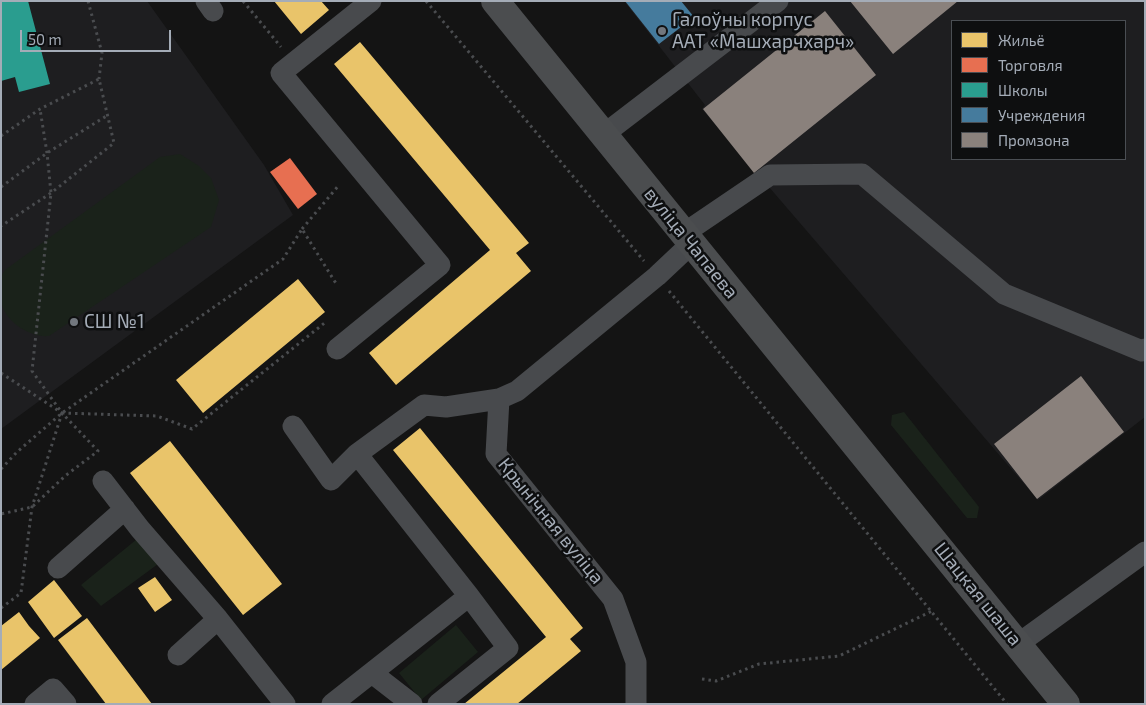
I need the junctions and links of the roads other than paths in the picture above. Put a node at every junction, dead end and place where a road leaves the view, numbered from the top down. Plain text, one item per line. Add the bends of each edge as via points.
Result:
1 (371, 1) edge
2 (495, 1) edge
3 (778, 1) edge
4 (603, 135) junction
5 (687, 239) junction
6 (1145, 349) edge
7 (337, 350) dead end
8 (499, 399) junction
9 (293, 426) dead end
10 (357, 454) junction
11 (103, 481) dead end
12 (888, 485) joint
13 (125, 509) junction
14 (1145, 552) edge
15 (58, 568) dead end
16 (469, 596) junction
17 (218, 619) junction
18 (1018, 644) junction
19 (178, 655) dead end
20 (372, 672) junction
21 (35, 704) edge
22 (66, 704) edge
23 (285, 704) edge
24 (332, 704) edge
25 (412, 704) edge
26 (438, 704) edge
27 (636, 704) edge
28 (1066, 704) edge

1 - 7 street via 282,73 440,265
2 - 4 main road, вуліца Чапаева
3 - 4 street
4 - 5 main road, вуліца Чапаева
5 - 6 street via 770,175 862,174 1004,294 1142,351
5 - 8 street via 657,276 516,391
5 - 12 main road, вуліца Чапаева
8 - 10 street via 446,407 424,405
8 - 27 street, Крынічная вуліца via 496,454 613,599 636,662
9 - 10 street via 331,480
10 - 16 street
11 - 13 street
12 - 18 main road, Шацкая шаша
13 - 15 street
13 - 17 street
14 - 18 street
16 - 20 street
16 - 26 street via 508,648
17 - 19 street
17 - 23 street
18 - 28 main road, Шацкая шаша
20 - 24 street
20 - 25 street
21 - 22 street via 54,689

